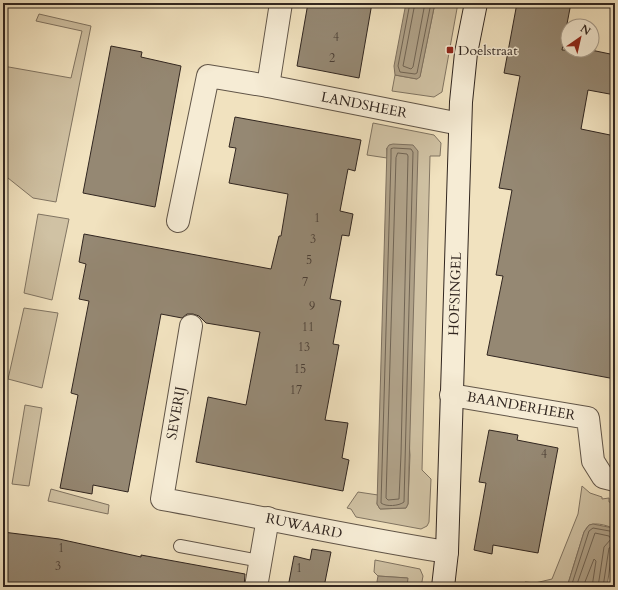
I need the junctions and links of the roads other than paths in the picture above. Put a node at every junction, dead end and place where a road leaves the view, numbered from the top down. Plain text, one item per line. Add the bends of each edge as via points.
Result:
1 (280, 3) edge
2 (476, 3) edge
3 (268, 86) junction
4 (460, 124) junction
5 (178, 221) dead end
6 (191, 326) dead end
7 (452, 394) junction
8 (615, 480) edge
9 (162, 499) joint
10 (268, 518) junction
11 (180, 546) dead end
12 (447, 552) junction
13 (260, 561) junction
14 (256, 587) edge
15 (443, 587) edge

1 - 3 street
2 - 4 street, HOFSINGEL via 462,84
3 - 4 street, LANDSHEER
3 - 5 street, LANDSHEER via 208,76
4 - 7 street, HOFSINGEL
6 - 9 street, SEVERIJ
7 - 8 street, BAANDERHEER via 588,418 593,461 603,477
7 - 12 street, HOFSINGEL
9 - 10 street, RUWAARD
10 - 12 street, RUWAARD via 350,536
10 - 13 street
11 - 13 lane
12 - 15 street, HOFSINGEL
13 - 14 street

